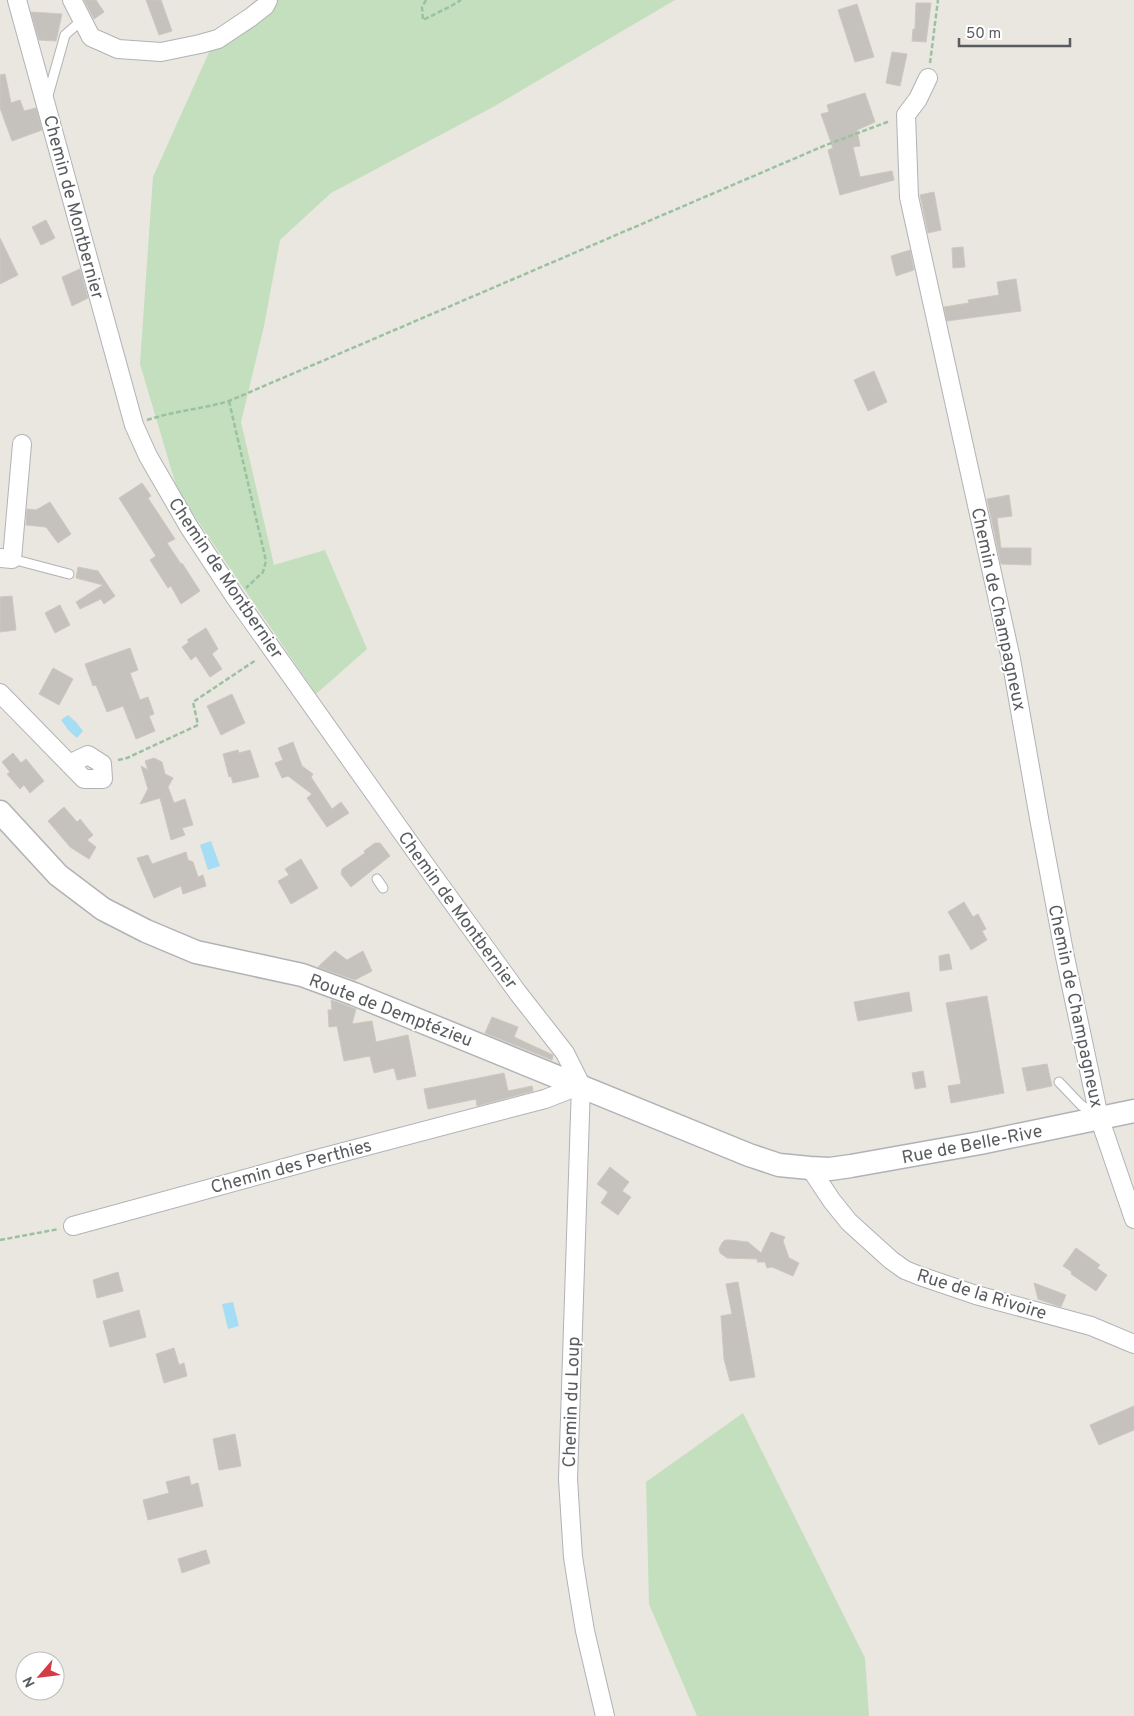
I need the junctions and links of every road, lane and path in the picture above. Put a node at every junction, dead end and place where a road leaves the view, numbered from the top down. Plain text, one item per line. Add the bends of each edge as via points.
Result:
1 (17, 0) edge
2 (72, 0) edge
3 (268, 0) edge
4 (426, 0) edge
5 (461, 0) edge
6 (938, 0) edge
7 (82, 20) junction
8 (928, 78) joint
9 (46, 104) junction
10 (906, 116) junction
11 (229, 401) junction
12 (134, 425) junction
13 (22, 444) dead end
14 (6, 558) edge
15 (69, 574) dead end
16 (235, 597) junction
17 (256, 660) dead end
18 (0, 693) edge
19 (102, 764) joint
20 (0, 812) edge
21 (377, 879) dead end
22 (383, 888) dead end
23 (1059, 1082) dead end
24 (581, 1086) junction
25 (1134, 1111) edge
26 (1100, 1117) junction
27 (810, 1168) junction
28 (1134, 1218) edge
29 (72, 1226) joint
30 (0, 1240) edge
31 (1134, 1344) edge
32 (606, 1716) edge

1 - 9 street, Chemin de Montbernier
2 - 7 street
3 - 7 street via 251,17 218,38 161,52 118,49 91,37
4 - 5 path via 422,7 422,20
6 - 8 path
7 - 9 lane via 65,35
8 - 10 street
9 - 12 street, Chemin de Montbernier
10 - 11 path via 826,145
10 - 26 street, Chemin de Champagneux via 911,206 1011,659 1065,957
11 - 12 path via 162,415
11 - 16 path via 266,561 263,572
12 - 16 street, Chemin de Montbernier via 189,527
13 - 14 street
14 - 15 lane
16 - 24 street, Chemin de Montbernier via 420,859 565,1053
17 - 19 path via 193,702 198,725 127,758
18 - 19 street via 84,780 103,779
20 - 24 street, Route de Demptézieu via 58,875 103,908 146,931 196,952 302,975
21 - 22 lane
23 - 26 lane via 1080,1105
24 - 27 street, Route de Demptézieu via 749,1155 779,1165
24 - 29 street, Chemin des Perthies via 545,1099
24 - 32 street, Chemin du Loup via 568,1479 578,1595
25 - 26 street, Rue de Belle-Rive
26 - 27 street, Rue de Belle-Rive via 894,1159 830,1169
26 - 28 street, Chemin de Champagneux
27 - 31 street, Rue de la Rivoire via 849,1222 905,1270 976,1295 1091,1326
29 - 30 path

